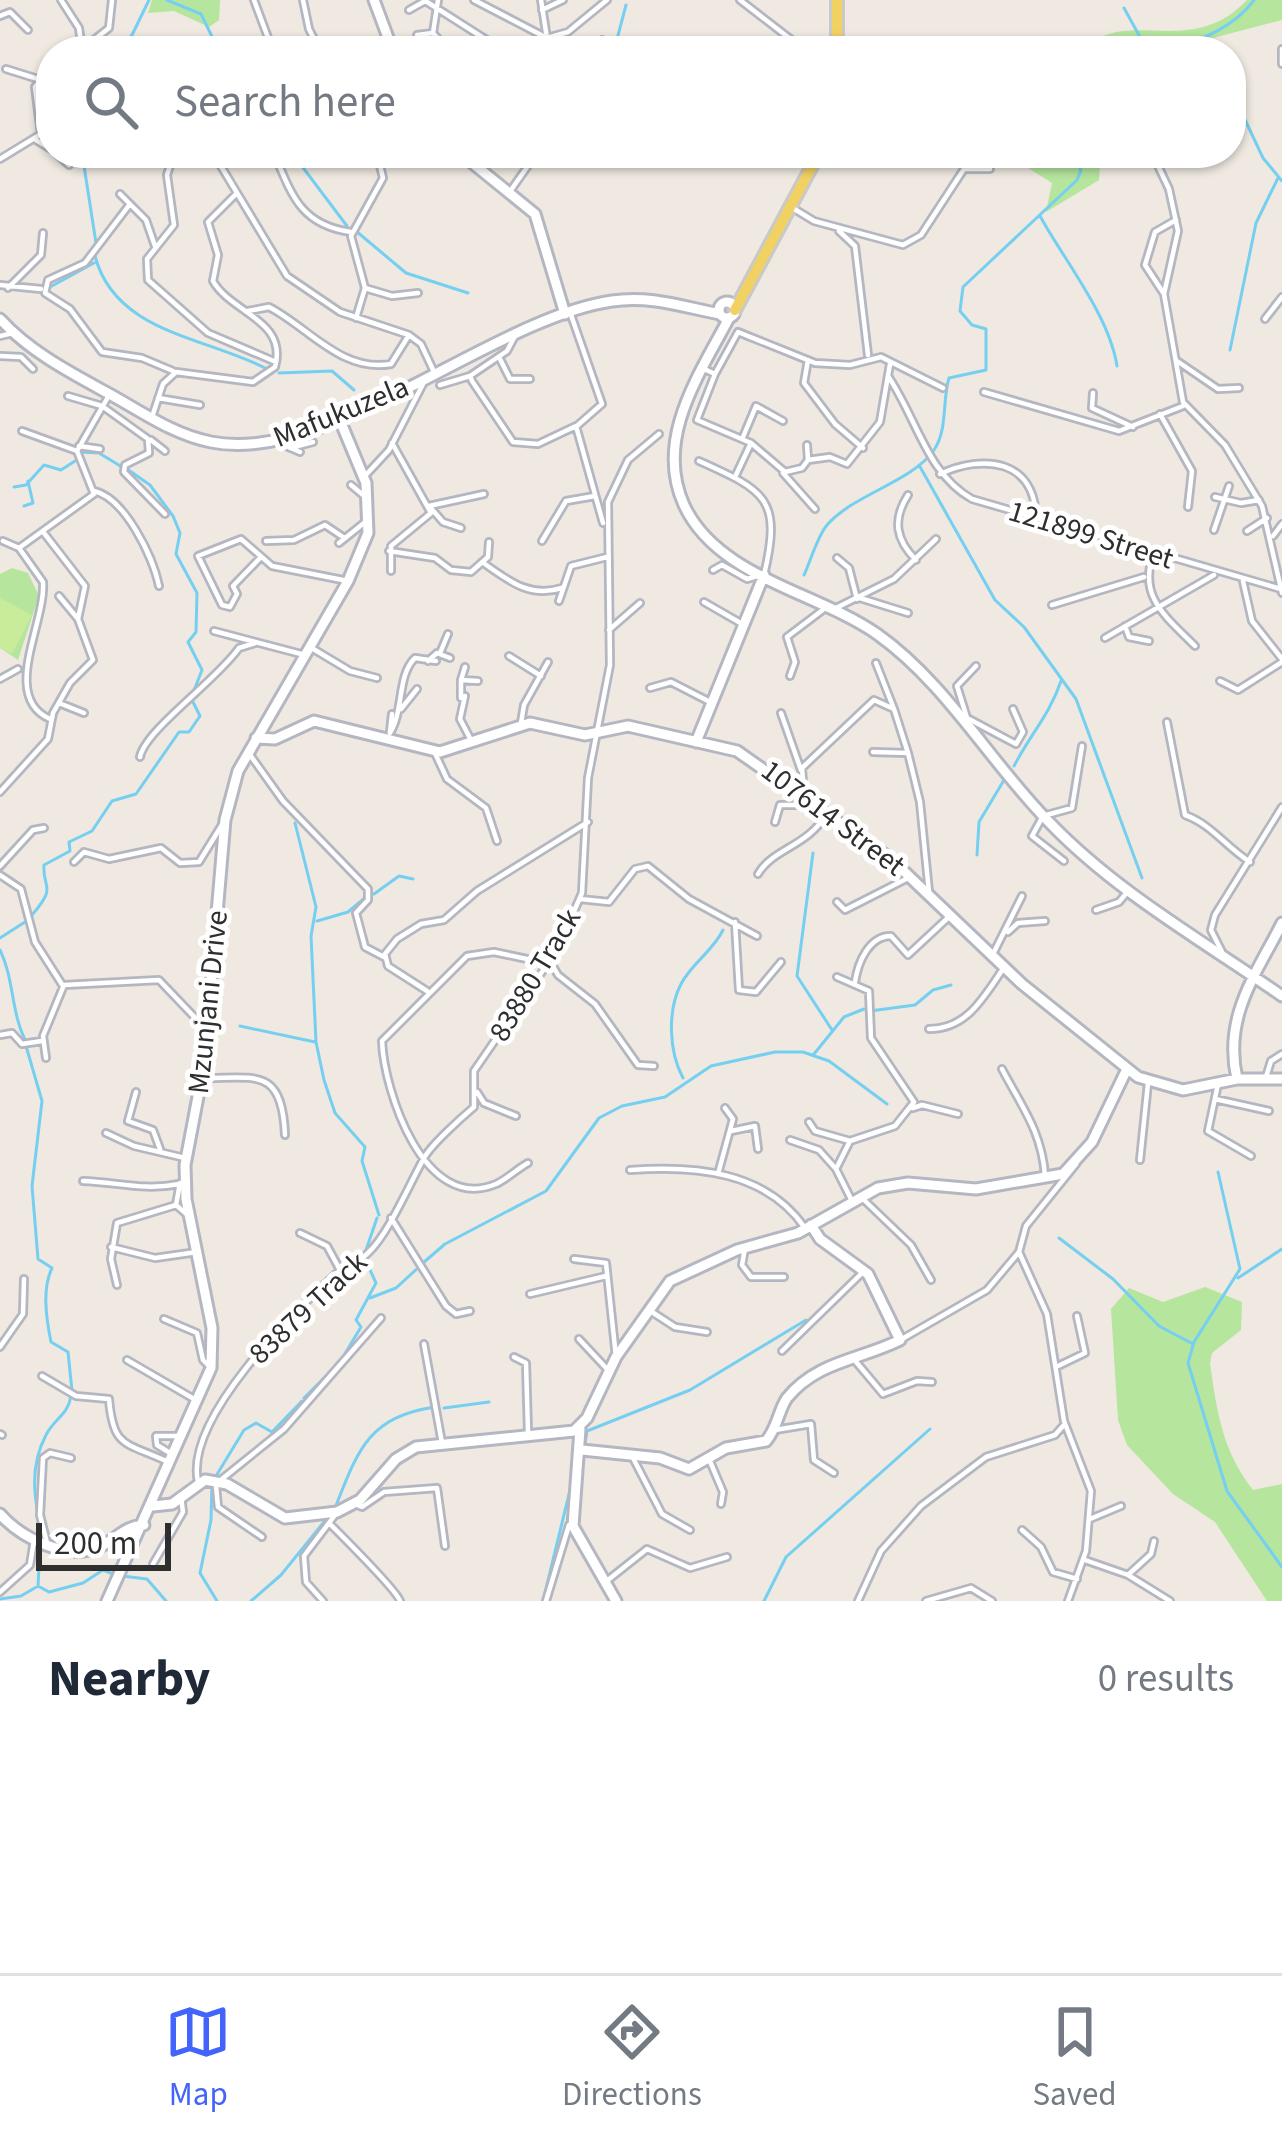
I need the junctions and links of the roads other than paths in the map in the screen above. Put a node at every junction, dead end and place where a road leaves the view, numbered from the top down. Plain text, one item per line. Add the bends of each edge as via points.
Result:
1 (61, 0) edge
2 (112, 0) edge
3 (254, 0) edge
4 (303, 0) edge
5 (374, 0) edge
6 (425, 0) edge
7 (438, 0) edge
8 (474, 0) edge
9 (541, 0) edge
10 (563, 0) edge
11 (607, 0) edge
12 (740, 0) edge
13 (841, 0) edge
14 (409, 10) dead end
15 (436, 10) junction
16 (542, 10) junction
17 (0, 16) edge
18 (28, 30) dead end
19 (433, 33) junction
20 (417, 35) dead end
21 (80, 36) edge
22 (99, 36) edge
23 (267, 36) edge
24 (312, 36) edge
25 (387, 36) edge
26 (435, 36) edge
27 (479, 36) edge
28 (543, 36) edge
29 (547, 36) edge
30 (555, 36) edge
31 (787, 36) edge
32 (840, 36) edge
33 (1282, 49) edge
34 (1282, 64) edge
35 (5, 69) dead end
36 (36, 78) edge
37 (36, 140) edge
38 (0, 159) edge
39 (169, 168) edge
40 (221, 168) edge
41 (281, 168) edge
42 (381, 168) edge
43 (481, 168) edge
44 (526, 168) edge
45 (808, 168) edge
46 (809, 168) edge
47 (1157, 168) edge
48 (990, 169) dead end
49 (511, 190) junction
50 (120, 194) dead end
51 (236, 194) junction
52 (130, 204) junction
53 (791, 207) junction
54 (1175, 220) junction
55 (835, 227) junction
56 (351, 232) junction
57 (43, 233) dead end
58 (155, 247) junction
59 (0, 285) edge
60 (8, 288) junction
61 (364, 288) junction
62 (44, 289) junction
63 (418, 292) dead end
64 (1164, 294) junction
65 (1282, 297) edge
66 (248, 311) junction
67 (725, 311) junction
68 (568, 313) junction
69 (356, 318) junction
70 (0, 319) edge
71 (1265, 319) dead end
72 (13, 333) junction
73 (409, 335) junction
74 (0, 336) edge
75 (514, 336) junction
76 (0, 356) edge
77 (499, 357) junction
78 (868, 357) junction
79 (808, 360) junction
80 (889, 361) junction
81 (1175, 361) junction
82 (276, 362) junction
83 (701, 368) junction
84 (33, 369) dead end
85 (176, 372) junction
86 (715, 374) junction
87 (429, 376) junction
88 (470, 376) junction
89 (888, 376) junction
90 (530, 380) dead end
91 (440, 386) dead end
92 (943, 388) dead end
93 (1239, 388) dead end
94 (984, 392) dead end
95 (1093, 393) dead end
96 (109, 395) junction
97 (68, 396) dead end
98 (158, 398) junction
99 (200, 405) dead end
100 (1185, 405) junction
101 (102, 406) junction
102 (1160, 414) junction
103 (339, 418) junction
104 (151, 420) junction
105 (783, 421) dead end
106 (576, 426) junction
107 (1133, 427) junction
108 (22, 431) dead end
109 (659, 434) dead end
110 (743, 437) junction
111 (148, 439) junction
112 (313, 442) dead end
113 (392, 443) junction
114 (751, 443) junction
115 (807, 445) dead end
116 (283, 446) junction
117 (863, 448) junction
118 (78, 449) junction
119 (100, 449) dead end
120 (165, 452) dead end
121 (300, 452) dead end
122 (286, 459) dead end
123 (808, 460) junction
124 (699, 461) dead end
125 (782, 471) junction
126 (940, 474) junction
127 (364, 477) junction
128 (735, 477) junction
129 (351, 485) dead end
130 (1229, 486) dead end
131 (94, 491) junction
132 (484, 494) dead end
133 (908, 495) dead end
134 (368, 496) junction
135 (595, 496) junction
136 (1215, 496) dead end
137 (1226, 498) junction
138 (1259, 500) junction
139 (429, 506) junction
140 (1189, 507) dead end
141 (814, 509) dead end
142 (165, 514) dead end
143 (370, 514) junction
144 (1267, 518) junction
145 (1036, 520) junction
146 (1282, 524) edge
147 (461, 528) dead end
148 (604, 529) junction
149 (1214, 530) dead end
150 (1247, 531) dead end
151 (44, 533) junction
152 (1273, 536) junction
153 (936, 539) dead end
154 (3, 541) dead end
155 (266, 541) dead end
156 (542, 541) dead end
157 (489, 542) dead end
158 (19, 548) junction
159 (389, 551) junction
160 (1154, 553) junction
161 (607, 557) junction
162 (260, 558) junction
163 (836, 558) dead end
164 (916, 560) junction
165 (482, 562) junction
166 (713, 570) dead end
167 (392, 571) dead end
168 (1217, 573) junction
169 (761, 574) junction
170 (1144, 577) junction
171 (1244, 579) junction
172 (348, 580) junction
173 (160, 586) dead end
174 (562, 588) junction
175 (1282, 591) edge
176 (59, 596) dead end
177 (858, 598) junction
178 (559, 601) dead end
179 (704, 602) dead end
180 (640, 603) dead end
181 (1052, 605) dead end
182 (832, 606) junction
183 (1158, 607) junction
184 (908, 613) dead end
185 (78, 619) junction
186 (744, 625) junction
187 (1125, 626) junction
188 (609, 630) junction
189 (214, 631) dead end
190 (448, 634) dead end
191 (1105, 638) dead end
192 (1149, 640) dead end
193 (255, 643) junction
194 (1195, 646) dead end
195 (308, 651) junction
196 (440, 653) junction
197 (509, 656) dead end
198 (450, 658) dead end
199 (1282, 661) edge
200 (548, 662) dead end
201 (876, 663) dead end
202 (976, 666) dead end
203 (465, 667) dead end
204 (18, 669) junction
205 (541, 676) junction
206 (790, 676) dead end
207 (377, 677) dead end
208 (0, 679) edge
209 (460, 680) junction
210 (1220, 681) dead end
211 (478, 682) dead end
212 (650, 688) dead end
213 (416, 689) dead end
214 (59, 703) junction
215 (712, 703) junction
216 (894, 709) junction
217 (1013, 709) dead end
218 (401, 710) junction
219 (83, 712) dead end
220 (782, 712) dead end
221 (392, 714) dead end
222 (50, 719) junction
223 (964, 719) junction
224 (1166, 722) dead end
225 (521, 723) junction
226 (596, 733) junction
227 (389, 737) junction
228 (256, 739) junction
229 (472, 742) junction
230 (696, 742) junction
231 (1082, 746) dead end
232 (248, 752) junction
233 (434, 752) junction
234 (873, 752) dead end
235 (908, 753) junction
236 (140, 757) dead end
237 (801, 770) junction
238 (0, 792) edge
239 (808, 799) junction
240 (1282, 807) edge
241 (827, 813) junction
242 (1043, 816) junction
243 (225, 820) junction
244 (588, 822) junction
245 (775, 822) dead end
246 (44, 828) dead end
247 (497, 842) dead end
248 (1064, 861) dead end
249 (74, 862) dead end
250 (1250, 862) junction
251 (0, 866) edge
252 (758, 874) dead end
253 (0, 875) edge
254 (911, 875) junction
255 (1129, 890) junction
256 (928, 892) junction
257 (1022, 896) dead end
258 (580, 899) junction
259 (837, 902) dead end
260 (1096, 910) dead end
261 (951, 915) junction
262 (1045, 921) dead end
263 (735, 922) junction
264 (1282, 923) edge
265 (757, 936) dead end
266 (1004, 936) junction
267 (1221, 955) junction
268 (992, 956) junction
269 (385, 957) junction
270 (549, 962) junction
271 (781, 962) dead end
272 (1004, 968) junction
273 (1254, 976) junction
274 (837, 977) dead end
275 (855, 982) junction
276 (63, 986) junction
277 (427, 991) junction
278 (1282, 997) edge
279 (208, 1029) junction
280 (929, 1029) dead end
281 (0, 1035) edge
282 (42, 1041) junction
283 (1282, 1054) edge
284 (46, 1058) dead end
285 (654, 1066) dead end
286 (1003, 1069) dead end
287 (1126, 1069) junction
288 (1267, 1077) junction
289 (203, 1078) junction
290 (1237, 1078) junction
291 (1282, 1078) edge
292 (1148, 1083) junction
293 (1218, 1084) junction
294 (473, 1088) junction
295 (136, 1092) dead end
296 (1215, 1099) junction
297 (724, 1108) dead end
298 (913, 1108) junction
299 (1269, 1111) dead end
300 (958, 1114) dead end
301 (516, 1116) dead end
302 (809, 1122) dead end
303 (731, 1131) junction
304 (106, 1133) dead end
305 (285, 1135) dead end
306 (790, 1140) dead end
307 (850, 1141) junction
308 (758, 1149) dead end
309 (160, 1150) junction
310 (1251, 1156) dead end
311 (187, 1158) junction
312 (1140, 1160) dead end
313 (423, 1161) junction
314 (528, 1163) dead end
315 (1076, 1164) junction
316 (836, 1169) junction
317 (630, 1170) dead end
318 (718, 1174) junction
319 (1045, 1180) junction
320 (83, 1181) dead end
321 (182, 1181) junction
322 (114, 1187) dead end
323 (126, 1189) junction
324 (855, 1197) junction
325 (176, 1205) junction
326 (190, 1217) junction
327 (391, 1217) junction
328 (808, 1226) junction
329 (300, 1233) dead end
330 (111, 1247) junction
331 (745, 1247) junction
332 (197, 1252) junction
333 (1019, 1252) junction
334 (574, 1259) dead end
335 (340, 1270) junction
336 (864, 1270) junction
337 (606, 1276) junction
338 (784, 1276) dead end
339 (24, 1279) dead end
340 (931, 1280) dead end
341 (116, 1285) dead end
342 (530, 1294) dead end
343 (649, 1308) junction
344 (470, 1311) dead end
345 (1077, 1316) dead end
346 (381, 1318) dead end
347 (164, 1319) dead end
348 (707, 1332) dead end
349 (579, 1339) dead end
350 (900, 1340) junction
351 (424, 1344) dead end
352 (0, 1347) edge
353 (782, 1352) dead end
354 (514, 1357) dead end
355 (616, 1357) junction
356 (851, 1357) junction
357 (127, 1360) dead end
358 (1058, 1366) junction
359 (211, 1368) junction
360 (608, 1370) junction
361 (42, 1376) dead end
362 (932, 1382) dead end
363 (199, 1402) junction
364 (1064, 1421) junction
365 (580, 1429) junction
366 (775, 1430) junction
367 (527, 1437) junction
368 (183, 1438) junction
369 (442, 1442) junction
370 (582, 1450) junction
371 (631, 1455) junction
372 (71, 1458) dead end
373 (708, 1458) junction
374 (173, 1460) junction
375 (834, 1473) dead end
376 (219, 1480) junction
377 (198, 1482) junction
378 (181, 1497) junction
379 (355, 1504) junction
380 (722, 1504) dead end
381 (152, 1506) junction
382 (1121, 1506) dead end
383 (338, 1511) junction
384 (0, 1514) edge
385 (1090, 1519) junction
386 (573, 1520) junction
387 (330, 1524) junction
388 (144, 1526) junction
389 (690, 1530) dead end
390 (1022, 1530) dead end
391 (262, 1537) dead end
392 (34, 1540) junction
393 (1154, 1541) dead end
394 (46, 1543) junction
395 (445, 1546) dead end
396 (727, 1557) dead end
397 (1083, 1558) junction
398 (153, 1564) dead end
399 (1128, 1575) junction
400 (608, 1580) junction
401 (1077, 1580) junction
402 (0, 1592) edge
403 (107, 1601) edge
404 (323, 1601) edge
405 (400, 1601) edge
406 (546, 1601) edge
407 (616, 1601) edge
408 (858, 1601) edge
409 (926, 1601) edge
410 (992, 1601) edge
411 (1068, 1601) edge
412 (1170, 1601) edge

1 - 21 street
2 - 22 street via 109,28
3 - 23 street
4 - 24 street
5 - 25 street
6 - 14 street
6 - 15 street
7 - 15 street
8 - 28 street
9 - 16 street
10 - 16 street
11 - 30 street
12 - 31 street
13 - 32 main road
15 - 19 street
15 - 27 street
16 - 29 street
17 - 18 street via 10,12
19 - 20 street
19 - 26 street
33 - 34 street
35 - 36 street
37 - 38 street
39 - 58 street via 174,225
40 - 51 street
41 - 56 street via 304,215
42 - 56 street via 383,178
43 - 49 street
44 - 49 street
45 - 67 main road
46 - 53 main road
47 - 54 street
48 - 55 street via 964,169 921,235 905,244
49 - 68 street via 535,214
50 - 52 street
51 - 66 street via 209,217 218,255 213,281
51 - 69 street via 287,276
52 - 58 street
52 - 62 street via 85,262
53 - 55 street
53 - 67 main road
54 - 64 street
54 - 64 street via 1159,226 1146,257
55 - 78 street via 855,246
56 - 61 street
57 - 60 street via 41,255
58 - 82 street via 146,264 157,290 208,333
59 - 60 street
60 - 62 street
61 - 63 street
61 - 69 street
62 - 85 street via 103,352
64 - 81 street
65 - 71 street
66 - 73 street via 269,307 366,364 391,364
66 - 82 street via 278,344
67 - 68 street, Mafukuzela via 631,299
67 - 83 street
68 - 75 street, Mafukuzela
68 - 106 street via 602,404
69 - 73 street
70 - 72 street, Mafukuzela
72 - 74 street
72 - 96 street, Mafukuzela
73 - 87 street via 421,344
75 - 77 street
75 - 87 street, Mafukuzela
76 - 84 street via 21,357
77 - 88 street
77 - 90 street via 510,379
78 - 79 street via 850,365
78 - 80 street
79 - 86 street via 736,332
79 - 117 street via 804,383
80 - 89 street
80 - 92 street
81 - 93 street via 1218,389
81 - 100 street
82 - 85 street via 254,382
83 - 86 street
83 - 169 street via 675,440 679,491 709,542
85 - 98 street
86 - 110 street via 697,419
87 - 103 street, Mafukuzela
87 - 113 street
88 - 91 street
88 - 106 street via 514,442 544,443
89 - 117 street via 880,422
89 - 126 street
94 - 107 street via 1116,430
95 - 107 street via 1092,408
96 - 101 street
96 - 104 street, Mafukuzela
97 - 101 street
98 - 99 street
98 - 104 street
100 - 102 street
100 - 138 street via 1219,437
101 - 111 street
101 - 118 street
102 - 107 street
102 - 140 street via 1192,470
103 - 116 street, Mafukuzela
103 - 127 street, Mzunjani Drive
104 - 116 street, Mafukuzela via 212,443
105 - 110 street via 755,406
106 - 135 street
108 - 118 street
109 - 148 street via 618,476
110 - 114 street
111 - 120 street
111 - 142 street via 149,453 124,472
112 - 116 street
113 - 127 street
113 - 139 street
114 - 125 street
114 - 128 street
115 - 123 street
116 - 121 street
116 - 122 street
117 - 123 street via 847,464
118 - 119 street
118 - 131 street
123 - 125 street
124 - 128 street
125 - 141 street
126 - 145 street, 121899 Street via 972,499
126 - 145 street via 974,460 1004,465 1035,501
127 - 134 street, Mzunjani Drive
128 - 169 street via 770,509 773,532
129 - 134 street
130 - 137 street
131 - 151 street
131 - 173 street via 127,512
132 - 139 street
133 - 164 street via 897,520 899,542
134 - 143 street, Mzunjani Drive
135 - 148 street
135 - 156 street via 568,499
136 - 137 street
137 - 138 street
137 - 149 street
138 - 144 street
139 - 147 street
139 - 159 street via 427,519
143 - 155 street via 341,540 326,526
143 - 172 street, Mzunjani Drive
144 - 150 street
144 - 152 street
145 - 160 street, 121899 Street
146 - 152 street
148 - 161 street, 83880 Track
151 - 158 street
151 - 185 street via 85,586
152 - 175 street
153 - 164 street
154 - 158 street
157 - 165 street
158 - 204 street via 44,591
159 - 165 street via 435,558 457,572
159 - 167 street
160 - 168 street, 121899 Street
160 - 170 street
161 - 174 street via 571,566
161 - 188 street, 83880 Track
162 - 162 street via 241,539 198,556 230,607 233,586
162 - 172 street via 307,577
163 - 177 street via 849,568
164 - 177 street
165 - 174 street via 536,593
166 - 169 street via 722,565 748,579
168 - 171 street, 121899 Street
168 - 183 street
169 - 182 street
169 - 186 street
170 - 181 street
170 - 183 street
171 - 175 street, 121899 Street
171 - 199 street via 1251,619
172 - 195 street, Mzunjani Drive
174 - 178 street
176 - 185 street
177 - 182 street
177 - 184 street
179 - 186 street
180 - 188 street
182 - 206 street via 787,637 795,662
182 - 223 street via 908,660
183 - 187 street
183 - 194 street
185 - 214 street via 93,661
186 - 215 street
187 - 191 street
187 - 192 street via 1130,637
188 - 226 street, 83880 Track via 605,710
189 - 193 street
190 - 196 street
193 - 195 street
193 - 236 street via 239,648 229,666 162,722
195 - 207 street
195 - 228 street, Mzunjani Drive
196 - 198 street
196 - 218 street via 406,666
197 - 205 street
199 - 210 street via 1238,690
200 - 205 street
201 - 216 street
202 - 223 street via 957,686
203 - 209 street
204 - 208 street
204 - 222 street via 30,707
205 - 225 street
209 - 211 street
209 - 229 street via 461,727
212 - 215 street via 670,682
213 - 218 street
214 - 219 street
214 - 222 street
215 - 230 street
216 - 235 street
216 - 237 street via 871,701
217 - 223 street via 1023,732 1016,744
218 - 227 street
220 - 237 street
221 - 227 street
222 - 238 street via 47,739
223 - 242 street
224 - 250 street via 1185,815 1204,821
225 - 226 street, 107614 Street
225 - 229 street, 107614 Street
226 - 230 street, 107614 Street via 628,726
226 - 244 street, 83880 Track
227 - 228 street, 107614 Street via 314,721
227 - 233 street, 107614 Street
228 - 232 street, Mzunjani Drive
229 - 233 street, 107614 Street
230 - 239 street, 107614 Street via 745,754
231 - 242 street via 1072,808
232 - 243 street, Mzunjani Drive
232 - 269 street via 369,891 356,913 358,927 365,947
233 - 247 street via 447,779 486,808
234 - 235 street
235 - 256 street
237 - 239 street
239 - 241 street, 107614 Street
239 - 245 street via 799,808 780,805
240 - 250 street
241 - 252 street via 809,838 766,860
241 - 254 street, 107614 Street
242 - 248 street via 1032,838
242 - 255 street
243 - 249 street via 199,862 153,848 109,859 84,851
243 - 279 street, Mzunjani Drive
244 - 258 street, 83880 Track
244 - 269 street via 477,891 447,919 394,940
246 - 251 street
250 - 267 street via 1210,926
253 - 276 street via 23,892 34,942
254 - 256 street, 107614 Street
254 - 259 street via 845,910
255 - 260 street
255 - 267 street
256 - 261 street, 107614 Street
257 - 266 street
258 - 263 street via 605,904 635,869 648,866
258 - 270 street, 83880 Track
261 - 268 street, 107614 Street
261 - 275 street via 908,955 891,936 878,938
262 - 266 street via 1016,924
263 - 265 street
263 - 271 street via 739,990 756,992
264 - 273 street
266 - 268 street
267 - 273 street
268 - 272 street, 107614 Street
269 - 277 street
270 - 277 street via 481,952
270 - 285 street via 595,1004 638,1065
270 - 294 street, 83880 Track via 476,1067
272 - 280 street via 964,1019
272 - 287 street, 107614 Street
273 - 278 street
273 - 290 street via 1232,1028
274 - 275 street
275 - 298 street via 870,995 871,1038
276 - 279 street via 159,980
276 - 282 street
277 - 313 street via 382,1044
279 - 289 street, Mzunjani Drive
281 - 282 street
282 - 284 street
283 - 288 street
286 - 319 street via 1043,1142
287 - 292 street, 107614 Street
287 - 315 street
288 - 290 street, 107614 Street
288 - 291 street, 107614 Street
289 - 305 street via 249,1074 268,1081 284,1108
289 - 311 street, Mzunjani Drive
290 - 293 street, 107614 Street
292 - 293 street, 107614 Street via 1183,1090
292 - 312 street
293 - 296 street
294 - 301 street via 484,1103
294 - 313 street, 83879 Track via 474,1107
295 - 309 street via 128,1121 153,1130
296 - 299 street
296 - 310 street via 1209,1132
297 - 303 street
298 - 300 street
298 - 307 street via 890,1129
302 - 307 street
303 - 308 street via 755,1126
303 - 318 street
304 - 309 street
306 - 316 street via 818,1150
307 - 316 street
309 - 311 street
311 - 321 street, Mzunjani Drive
313 - 314 street via 449,1181 477,1186
313 - 327 street, 83879 Track
315 - 319 street
315 - 333 street via 1026,1226
316 - 324 street
317 - 318 street
318 - 328 street via 774,1195
319 - 324 street via 976,1189 908,1183
320 - 323 street
321 - 323 street
321 - 325 street
321 - 326 street, Mzunjani Drive
322 - 323 street
324 - 328 street
324 - 340 street via 911,1245
325 - 326 street
325 - 330 street via 121,1220
326 - 332 street, Mzunjani Drive
327 - 335 street, 83879 Track via 369,1253
327 - 344 street via 446,1306
328 - 331 street
328 - 336 street
329 - 335 street via 328,1246
330 - 332 street via 155,1258
330 - 341 street
331 - 338 street via 742,1264 751,1276
331 - 343 street via 670,1280
332 - 359 street, Mzunjani Drive
333 - 350 street via 987,1290
333 - 358 street via 1047,1314
334 - 337 street via 604,1260
335 - 377 street, 83879 Track via 228,1392 202,1442
336 - 350 street
336 - 353 street
337 - 342 street
337 - 355 street
339 - 352 street via 23,1314
343 - 348 street via 663,1322
343 - 355 street
345 - 358 street via 1085,1353
346 - 376 street via 282,1430
347 - 359 street via 197,1333
349 - 360 street
350 - 356 street
351 - 369 street
354 - 367 street via 526,1363
355 - 360 street
356 - 362 street via 883,1394
356 - 366 street via 817,1371 788,1397
357 - 363 street
358 - 364 street
359 - 363 street, Mzunjani Drive
360 - 365 street
361 - 374 street via 76,1396 109,1399 110,1425 121,1442
363 - 368 street, Mzunjani Drive
364 - 385 street via 1089,1484
364 - 408 street via 1054,1435 986,1457 921,1506 881,1551
365 - 367 street
365 - 370 street
366 - 373 street via 762,1444
366 - 375 street via 812,1424 814,1460
367 - 369 street
368 - 374 street, Mzunjani Drive
368 - 374 street via 156,1436
369 - 379 street via 403,1453
370 - 371 street
370 - 386 street
371 - 373 street via 686,1469
371 - 389 street via 662,1514
372 - 394 street via 43,1458
373 - 380 street
374 - 381 street, Mzunjani Drive
376 - 377 street
376 - 383 street via 285,1518
376 - 391 street via 218,1507
377 - 378 street
378 - 381 street
378 - 398 street via 183,1512
379 - 383 street
379 - 395 street via 389,1491 437,1488
381 - 388 street, Mzunjani Drive
382 - 385 street
383 - 387 street
384 - 392 street
385 - 397 street
386 - 400 street
386 - 406 street
387 - 404 street via 303,1562 306,1582
387 - 405 street
388 - 394 street via 93,1550
388 - 403 street, Mzunjani Drive
390 - 401 street via 1053,1572
392 - 394 street
392 - 402 street via 30,1565
393 - 399 street
396 - 400 street via 690,1568 646,1549
397 - 399 street
397 - 401 street
399 - 412 street
400 - 407 street
401 - 411 street
409 - 410 street via 976,1588

